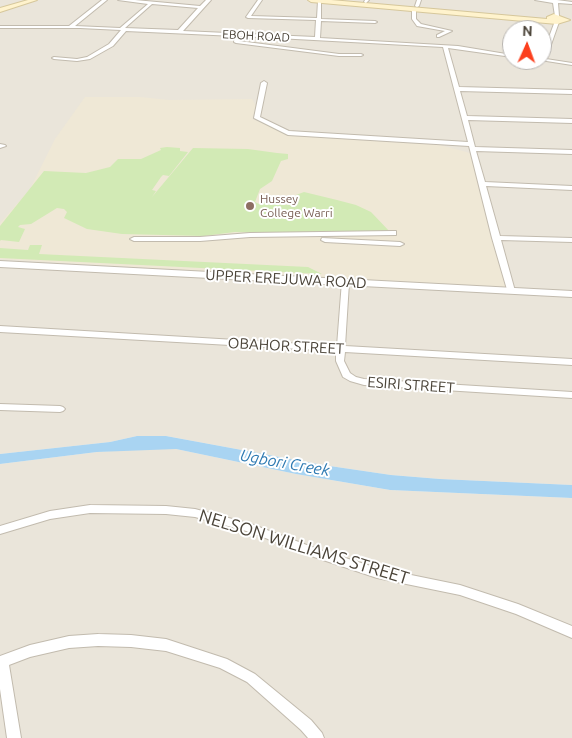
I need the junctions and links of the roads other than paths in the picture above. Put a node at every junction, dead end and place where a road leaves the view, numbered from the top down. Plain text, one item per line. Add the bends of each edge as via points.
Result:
1 (27, 0) edge
2 (34, 0) edge
3 (105, 0) edge
4 (120, 0) edge
5 (209, 0) edge
6 (260, 0) edge
7 (310, 0) edge
8 (336, 0) edge
9 (536, 0) edge
10 (320, 1) edge
11 (367, 1) edge
12 (555, 1) edge
13 (151, 3) junction
14 (572, 3) edge
15 (417, 5) edge
16 (201, 7) junction
17 (0, 9) edge
18 (554, 19) junction
19 (318, 20) junction
20 (569, 20) edge
21 (375, 22) dead end
22 (552, 26) edge
23 (70, 27) junction
24 (0, 28) edge
25 (123, 29) junction
26 (179, 32) junction
27 (238, 35) junction
28 (439, 36) dead end
29 (317, 40) junction
30 (445, 46) junction
31 (361, 55) dead end
32 (502, 55) edge
33 (54, 58) dead end
34 (552, 61) edge
35 (572, 64) edge
36 (264, 83) dead end
37 (457, 89) junction
38 (572, 92) edge
39 (466, 118) junction
40 (572, 122) edge
41 (473, 147) junction
42 (572, 152) edge
43 (483, 184) junction
44 (572, 188) edge
45 (393, 233) dead end
46 (237, 236) junction
47 (134, 238) dead end
48 (496, 238) junction
49 (572, 240) edge
50 (400, 244) dead end
51 (1, 265) edge
52 (345, 283) junction
53 (511, 291) junction
54 (572, 294) edge
55 (0, 329) edge
56 (340, 350) junction
57 (572, 362) edge
58 (572, 395) edge
59 (0, 407) edge
60 (60, 409) dead end
61 (0, 530) edge
62 (572, 632) edge
63 (1, 661) edge
64 (14, 738) edge
65 (317, 738) edge

1 - 17 main road
2 - 17 main road
3 - 23 street
4 - 13 street
5 - 16 street
6 - 19 street via 248,17
7 - 10 main road
8 - 11 main road
9 - 12 street
10 - 15 main road
10 - 19 street
11 - 15 main road
12 - 14 street
12 - 18 street
13 - 16 street
13 - 25 street
15 - 18 main road
15 - 28 street via 414,19 419,25 450,31
16 - 26 street
18 - 20 main road
18 - 22 street
19 - 21 street
19 - 29 street
23 - 24 street, EBOH ROAD
23 - 25 street, EBOH ROAD
25 - 26 street, EBOH ROAD
25 - 33 street via 111,45 88,58
26 - 27 street, EBOH ROAD
27 - 29 street, EBOH ROAD
27 - 31 street via 236,42
29 - 30 street, EBOH ROAD
30 - 32 street, EBOH ROAD
30 - 37 street
34 - 35 street
36 - 41 street via 257,118 288,133
37 - 38 street
37 - 39 street
39 - 40 street
39 - 41 street
41 - 42 street
41 - 43 street
43 - 44 street
43 - 48 street
45 - 46 street
46 - 47 street
46 - 50 street
48 - 49 street
48 - 53 street
51 - 52 street, UPPER EREJUWA ROAD
52 - 53 street, UPPER EREJUWA ROAD
52 - 56 street, ESIRI STREET
53 - 54 street, UPPER EREJUWA ROAD
55 - 56 street, OBAHOR STREET
56 - 57 street, OBAHOR STREET
56 - 58 street, ESIRI STREET via 340,361 346,375 364,382
59 - 60 street
61 - 62 street, NELSON WILLIAMS STREET via 50,515 90,509 195,513 251,528 376,573 460,590
63 - 64 street
63 - 65 street via 70,642 131,641 166,645 223,663 251,678

